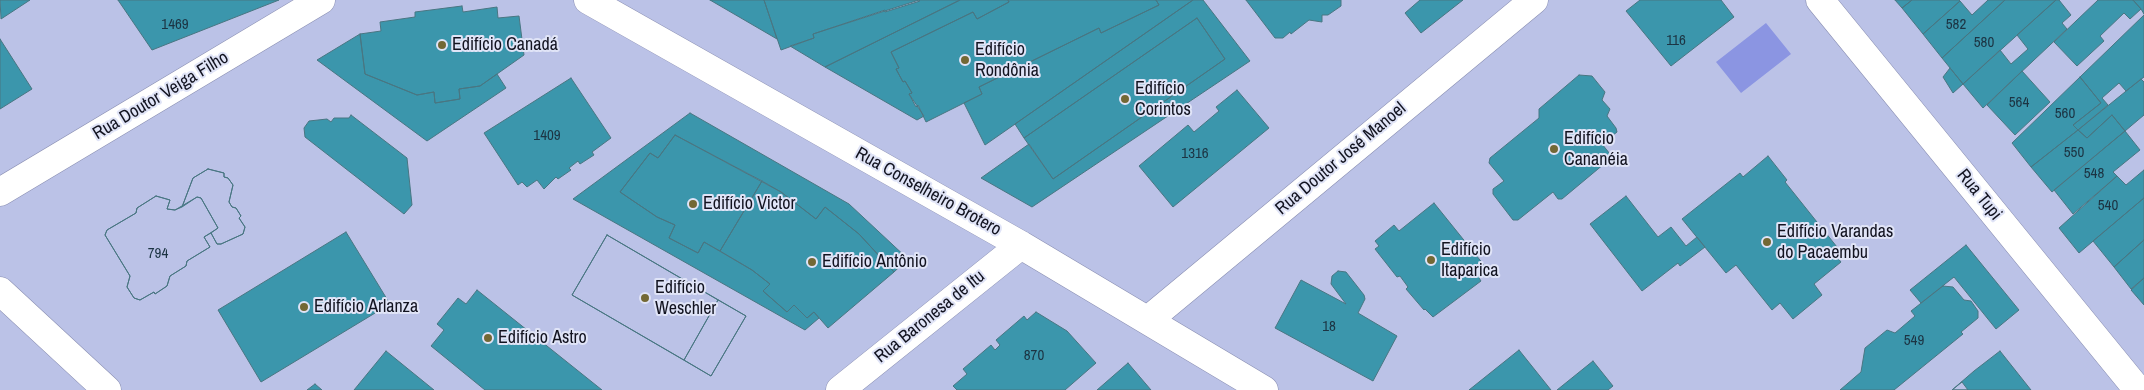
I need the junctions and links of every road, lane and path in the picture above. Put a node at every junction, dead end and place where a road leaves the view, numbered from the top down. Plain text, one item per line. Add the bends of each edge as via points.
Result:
1 (322, 0) edge
2 (588, 0) edge
3 (1534, 0) edge
4 (1820, 0) edge
5 (0, 192) edge
6 (1021, 245) junction
7 (0, 291) edge
8 (1148, 320) junction
9 (107, 390) edge
10 (840, 390) edge
11 (1264, 390) edge
12 (2138, 390) edge

1 - 5 street, Rua Doutor Veiga Filho
2 - 6 street, Rua Conselheiro Brotero
3 - 8 street, Rua Doutor José Manoel
4 - 12 street, Rua Tupi
6 - 8 street, Rua Conselheiro Brotero
6 - 10 street, Rua Baronesa de Itu
7 - 9 street
8 - 11 street, Rua Conselheiro Brotero

